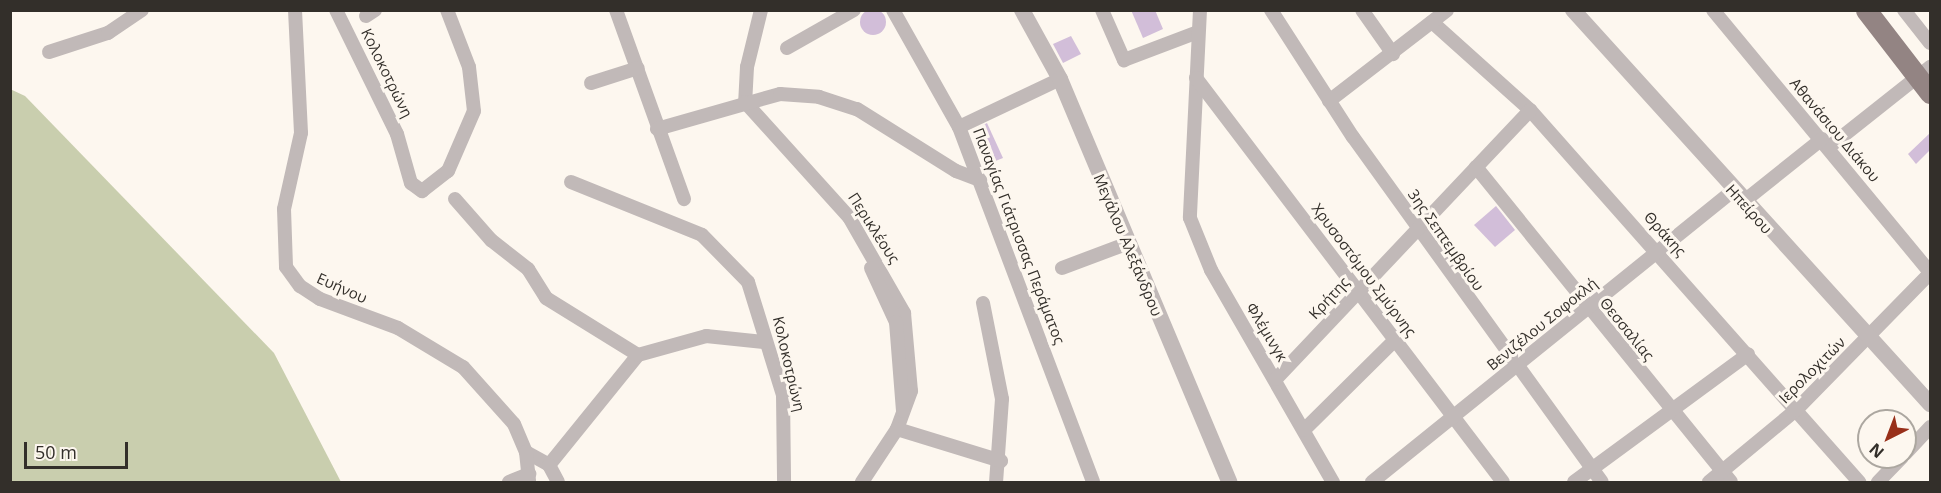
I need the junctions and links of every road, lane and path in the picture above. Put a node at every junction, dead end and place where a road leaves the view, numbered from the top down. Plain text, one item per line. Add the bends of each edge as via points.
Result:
1 (141, 10) edge
2 (295, 10) edge
3 (336, 10) edge
4 (447, 10) edge
5 (616, 10) edge
6 (761, 10) edge
7 (855, 10) edge
8 (893, 10) edge
9 (1022, 10) edge
10 (1102, 10) edge
11 (1200, 10) edge
12 (1271, 10) edge
13 (1362, 10) edge
14 (1447, 10) edge
15 (1573, 10) edge
16 (1713, 10) edge
17 (1866, 10) edge
18 (1904, 10) edge
19 (1432, 22) junction
20 (1198, 32) junction
21 (1930, 43) edge
22 (787, 48) dead end
23 (49, 52) dead end
24 (1393, 54) junction
25 (638, 68) junction
26 (1196, 78) junction
27 (1060, 79) junction
28 (1927, 80) edge
29 (591, 83) dead end
30 (1329, 101) junction
31 (745, 102) junction
32 (1530, 110) junction
33 (959, 127) junction
34 (657, 129) junction
35 (1826, 143) junction
36 (1476, 167) junction
37 (980, 180) junction
38 (571, 182) dead end
39 (1738, 196) junction
40 (455, 199) dead end
41 (684, 199) dead end
42 (1418, 228) junction
43 (1126, 244) junction
44 (1659, 251) junction
45 (1062, 268) dead end
46 (1930, 272) edge
47 (1360, 290) junction
48 (983, 303) dead end
49 (1588, 308) junction
50 (1867, 338) junction
51 (1396, 339) junction
52 (764, 342) junction
53 (1748, 354) junction
54 (638, 355) junction
55 (1516, 368) junction
56 (1276, 379) junction
57 (1930, 404) edge
58 (1796, 410) junction
59 (1672, 411) junction
60 (1454, 413) junction
61 (1930, 427) edge
62 (897, 429) junction
63 (1304, 430) junction
64 (1917, 442) edge
65 (526, 452) junction
66 (1001, 461) junction
67 (549, 465) junction
68 (1593, 469) junction
69 (1891, 469) edge
70 (1726, 477) edge
71 (529, 478) edge
72 (509, 483) edge
73 (558, 483) edge
74 (784, 483) edge
75 (862, 483) edge
76 (996, 483) edge
77 (1093, 483) edge
78 (1229, 483) edge
79 (1333, 483) edge
80 (1372, 483) edge
81 (1503, 483) edge
82 (1574, 483) edge
83 (1602, 483) edge
84 (1709, 483) edge
85 (1859, 483) edge
86 (1878, 483) edge

1 - 23 street via 108,33
2 - 65 street, Ευήνου via 301,133 284,209 286,267 300,286 320,299 398,328 463,368 514,424
3 - 4 street, Κολοκοτρώνη via 398,134 411,183 422,191 448,171 474,111 469,67
5 - 25 street
6 - 31 street via 747,67
7 - 22 street
8 - 33 street, Παναγίας Γιάτρισσας Περάματος
9 - 27 street, Μεγάλου Αλεξάνδρου
10 - 20 street via 1124,60
11 - 20 street, Φλέμινγκ
12 - 30 street, 3ης Σεπτεμβρίου
13 - 24 street
14 - 19 street
15 - 39 street, Ηπείρου
16 - 35 street, Αθανάσιου Διάκου
17 - 28 main road
18 - 21 street
19 - 24 street
19 - 32 street, Θράκης
20 - 26 street, Φλέμινγκ
24 - 30 street
25 - 29 street
25 - 34 street
26 - 47 street, Χρυσοστόμου Σμύρνης
26 - 56 street, Φλέμινγκ via 1188,193 1190,218 1211,270
27 - 33 street
27 - 43 street, Μεγάλου Αλεξάνδρου
28 - 35 street, Βενιζέλου Σοφοκλή
30 - 42 street, 3ης Σεπτεμβρίου
31 - 34 street
31 - 37 street via 780,94 857,109 956,171
31 - 62 street, Περικλέους via 849,217 904,313 911,380
32 - 36 street, Κρήτης
32 - 44 street, Θράκης
33 - 37 street, Παναγίας Γιάτρισσας Περάματος
34 - 41 street
35 - 39 street, Βενιζέλου Σοφοκλή
35 - 46 street, Αθανάσιου Διάκου
36 - 42 street, Κρήτης
36 - 49 street, Θεσσαλίας
37 - 77 street, Παναγίας Γιάτρισσας Περάματος
38 - 52 street, Κολοκοτρώνη via 717,246 756,298
39 - 44 street, Βενιζέλου Σοφοκλή
39 - 50 street, Ηπείρου
40 - 54 street via 491,240 528,269 546,298
42 - 47 street, Κρήτης
42 - 55 street, 3ης Σεπτεμβρίου
43 - 45 street
43 - 78 street, Μεγάλου Αλεξάνδρου
44 - 49 street, Βενιζέλου Σοφοκλή
44 - 53 street, Θράκης
46 - 50 street, Ιερολοχιτών
47 - 51 street, Χρυσοστόμου Σμύρνης
47 - 56 street, Κρήτης
48 - 66 street via 998,360
49 - 55 street, Βενιζέλου Σοφοκλή
49 - 59 street, Θεσσαλίας
50 - 57 street, Ηπείρου
50 - 58 street, Ιερολοχιτών
51 - 60 street, Χρυσοστόμου Σμύρνης
51 - 63 street
52 - 54 street via 706,336
52 - 74 street, Κολοκοτρώνη via 786,414
53 - 58 street, Θράκης
53 - 59 street
54 - 67 street
55 - 60 street, Βενιζέλου Σοφοκλή
55 - 68 street, 3ης Σεπτεμβρίου
56 - 63 street, Φλέμινγκ
58 - 70 street, Ιερολοχιτών
58 - 85 street, Θράκης
59 - 68 street
59 - 70 street, Θεσσαλίας
60 - 80 street, Βενιζέλου Σοφοκλή
60 - 81 street, Χρυσοστόμου Σμύρνης
61 - 64 street
62 - 66 street
62 - 75 street, Περικλέους
63 - 79 street, Φλέμινγκ
65 - 67 street
65 - 71 street, Ευήνου
66 - 76 street
67 - 73 street
68 - 82 street
68 - 83 street, 3ης Σεπτεμβρίου
69 - 86 street
70 - 84 street, Ιερολοχιτών
71 - 72 street

